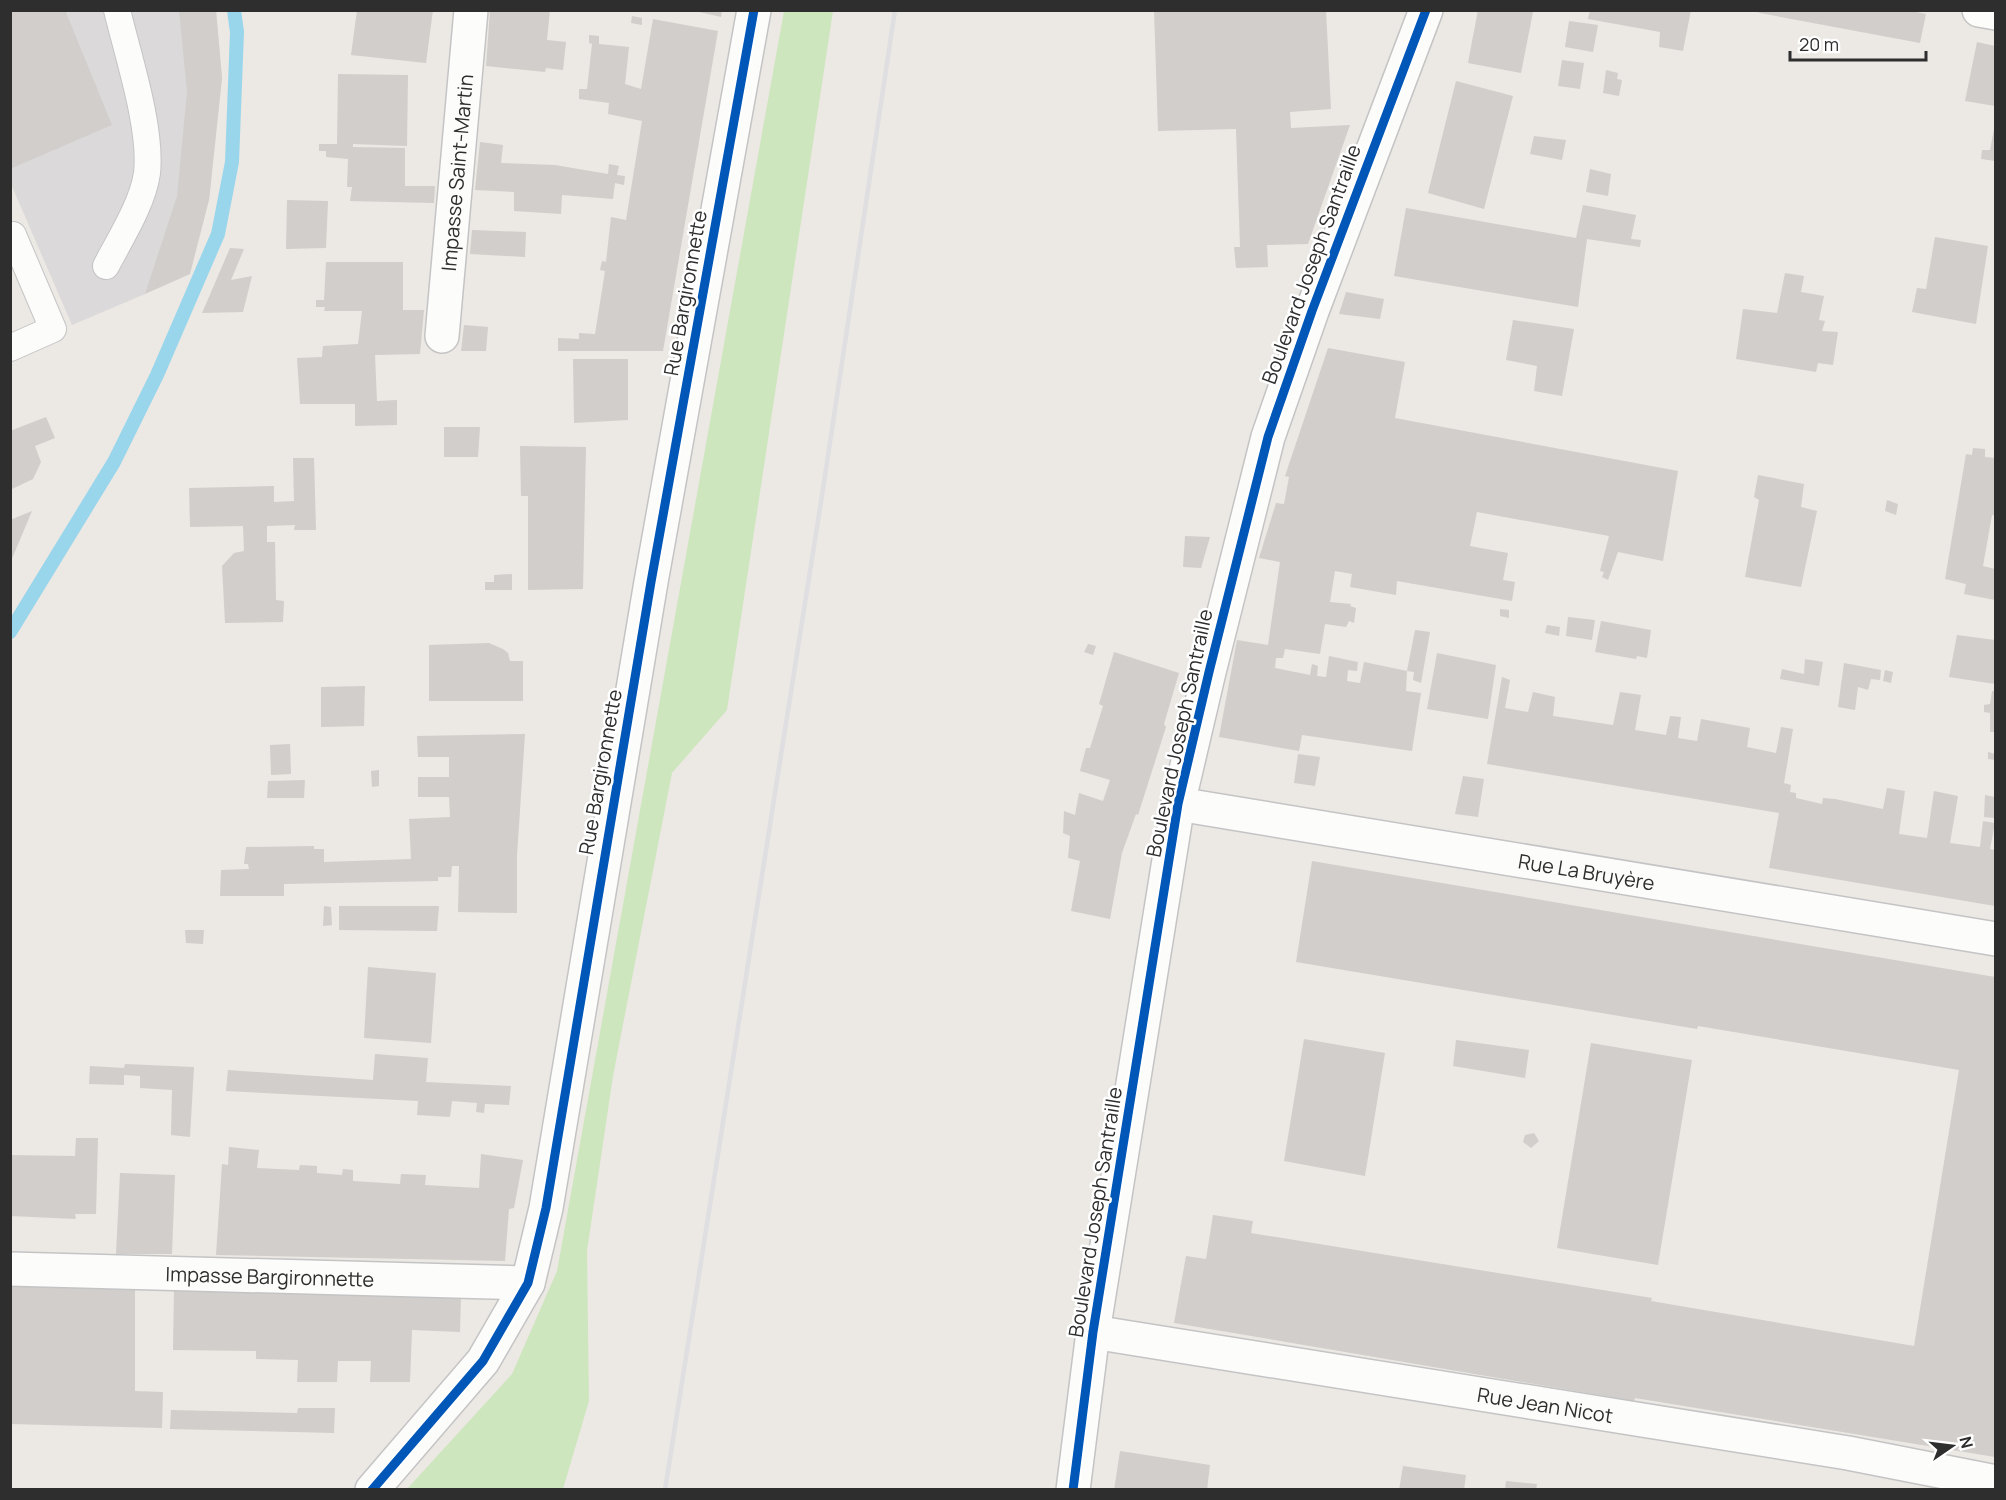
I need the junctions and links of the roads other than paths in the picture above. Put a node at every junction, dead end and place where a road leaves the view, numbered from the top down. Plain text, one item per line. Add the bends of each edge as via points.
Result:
1 (117, 10) edge
2 (471, 10) edge
3 (754, 10) edge
4 (1426, 10) edge
5 (1979, 10) edge
6 (1995, 13) edge
7 (10, 237) edge
8 (106, 266) dead end
9 (442, 336) dead end
10 (10, 348) edge
11 (1178, 804) junction
12 (1995, 939) edge
13 (10, 1269) edge
14 (528, 1284) junction
15 (1093, 1332) junction
16 (1995, 1482) edge
17 (1962, 1483) edge
18 (372, 1490) edge
19 (1073, 1490) edge

1 - 8 lane via 146,138 147,174 137,204
2 - 9 street, Impasse Saint-Martin
3 - 14 street, Rue Bargironnette via 651,582 546,1208
4 - 11 street, Boulevard Joseph Santraille via 1268,437
5 - 6 street
7 - 10 lane via 13,235 53,329
11 - 12 street, Rue La Bruyère
11 - 15 street, Boulevard Joseph Santraille
13 - 14 street, Impasse Bargironnette
14 - 18 street, Rue Bargironnette via 483,1360
15 - 17 street, Rue Jean Nicot via 1848,1453
15 - 19 street, Boulevard Joseph Santraille
16 - 17 street, Rue Jean Nicot

